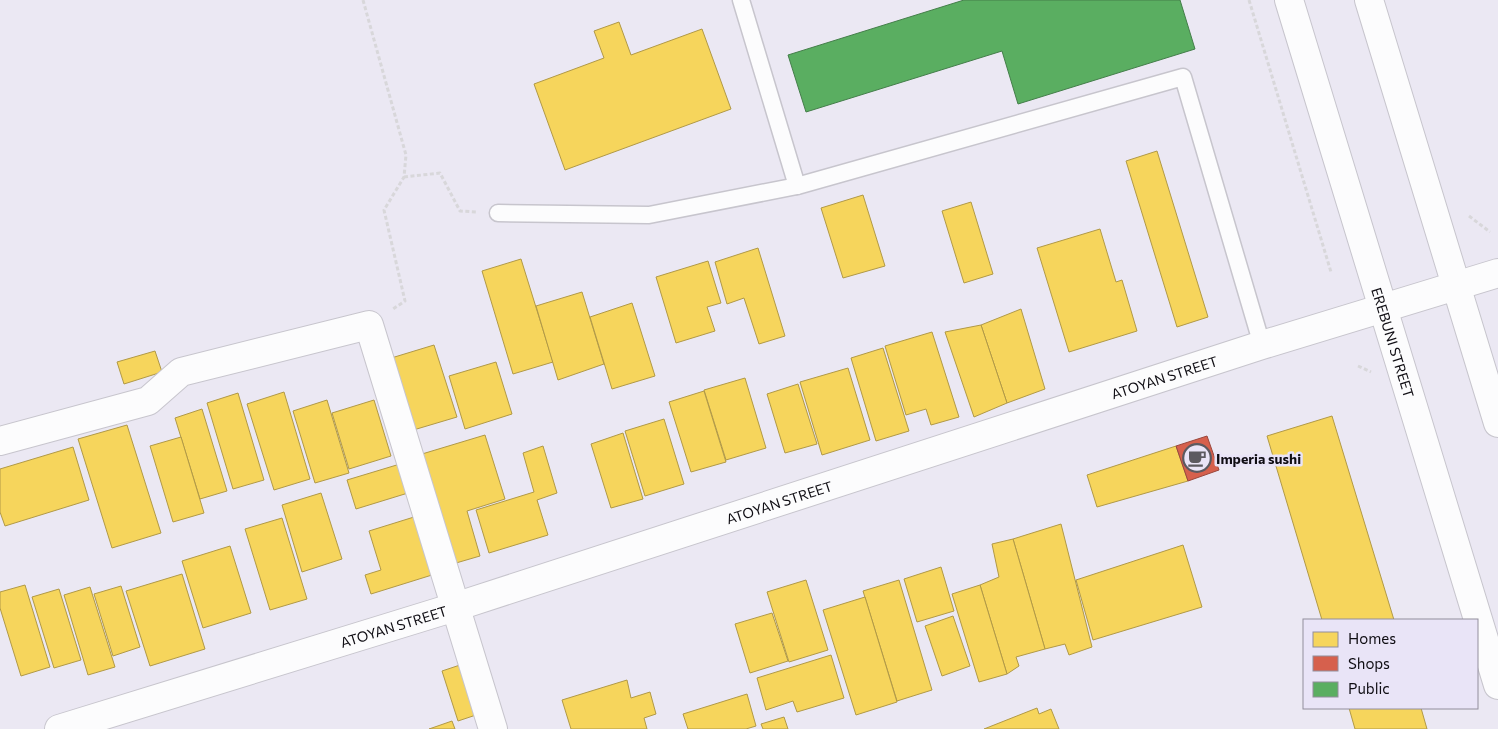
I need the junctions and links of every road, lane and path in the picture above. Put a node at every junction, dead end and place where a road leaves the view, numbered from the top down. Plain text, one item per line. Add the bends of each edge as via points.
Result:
1 (363, 0) edge
2 (742, 0) edge
3 (1249, 0) edge
4 (1288, 0) edge
5 (1369, 0) edge
6 (404, 177) junction
7 (798, 186) junction
8 (498, 213) joint
9 (1469, 216) dead end
10 (1490, 232) dead end
11 (1331, 272) dead end
12 (1498, 273) edge
13 (1458, 286) junction
14 (1384, 308) junction
15 (369, 325) junction
16 (1262, 345) junction
17 (1498, 423) edge
18 (0, 441) edge
19 (455, 607) junction
20 (1498, 685) edge
21 (59, 729) edge
22 (493, 729) edge

1 - 6 path via 406,155
2 - 7 lane
3 - 11 path
4 - 14 main road, EREBUNI STREET
5 - 13 main road
6 - 8 path via 440,173 460,211
6 - 15 path via 384,210 405,301
7 - 8 lane via 649,215
7 - 16 lane via 1183,77
9 - 10 path
12 - 13 main road, ATOYAN STREET
13 - 14 main road, ATOYAN STREET
13 - 17 main road
14 - 16 main road, ATOYAN STREET
14 - 20 main road, EREBUNI STREET
15 - 18 main road via 181,372 148,401
15 - 19 main road
16 - 19 main road, ATOYAN STREET
19 - 21 main road, ATOYAN STREET
19 - 22 main road

